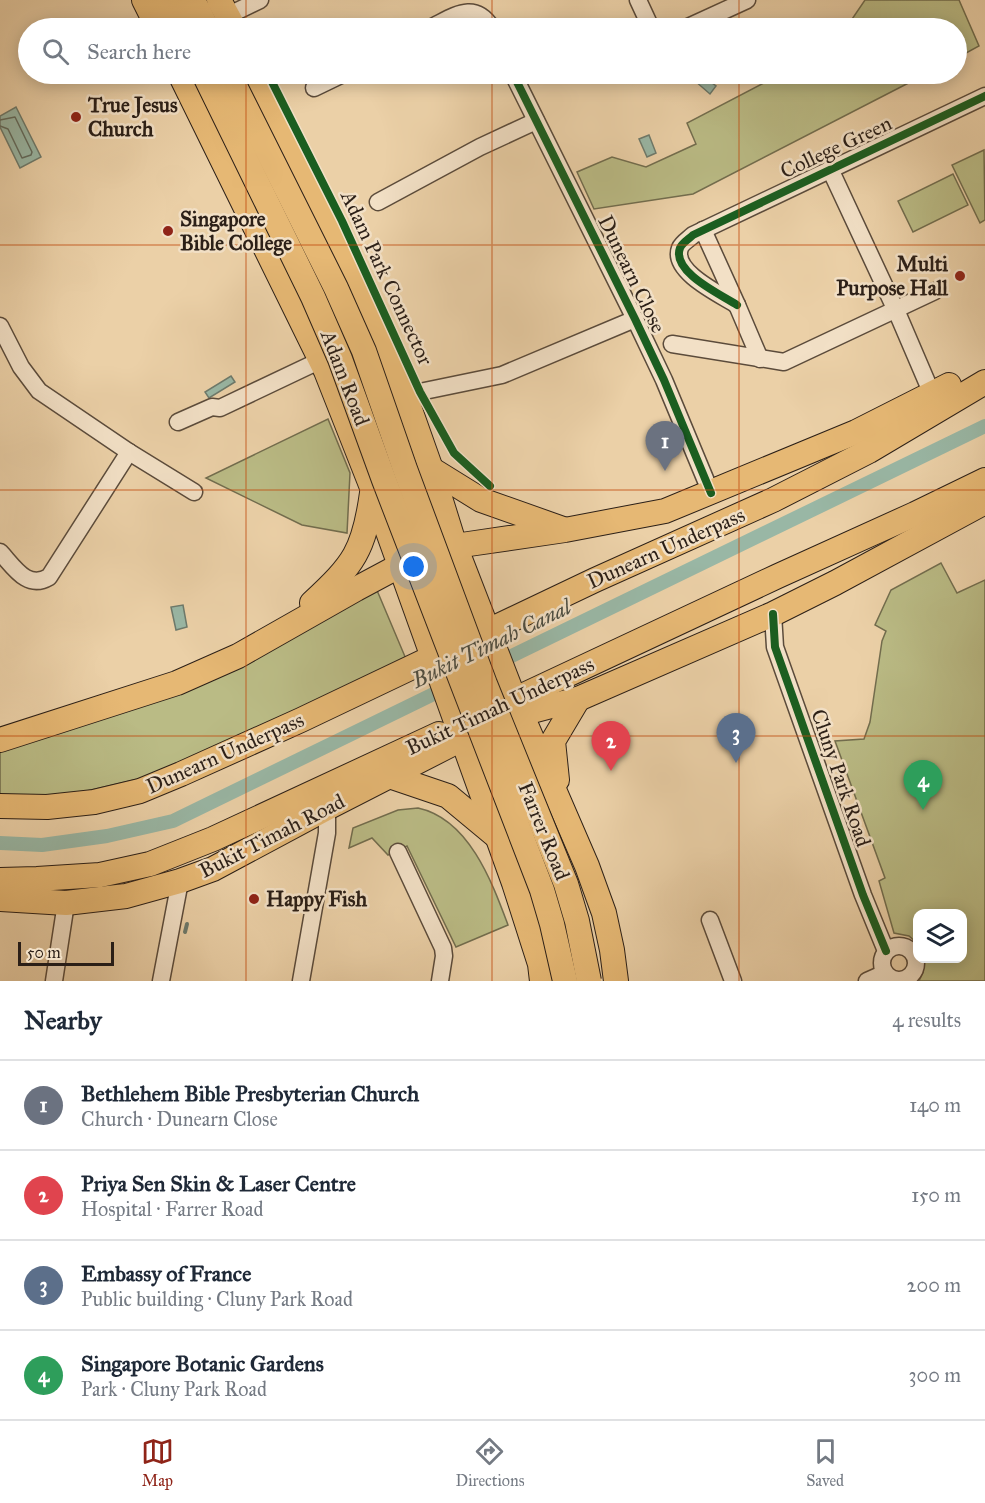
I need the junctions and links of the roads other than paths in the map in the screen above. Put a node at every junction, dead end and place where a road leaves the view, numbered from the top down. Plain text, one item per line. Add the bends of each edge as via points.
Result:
1 (144, 0) edge
2 (168, 0) edge
3 (193, 0) edge
4 (260, 0) edge
5 (638, 0) edge
6 (747, 0) edge
7 (227, 15) edge
8 (153, 18) edge
9 (177, 18) edge
10 (202, 18) edge
11 (451, 18) edge
12 (485, 18) edge
13 (646, 18) edge
14 (708, 18) edge
15 (185, 84) edge
16 (209, 84) edge
17 (235, 84) edge
18 (261, 84) edge
19 (323, 84) edge
20 (518, 84) edge
21 (315, 88) dead end
22 (985, 96) edge
23 (536, 121) junction
24 (830, 169) junction
25 (378, 202) dead end
26 (703, 230) junction
27 (935, 291) dead end
28 (737, 304) junction
29 (896, 310) junction
30 (635, 319) junction
31 (0, 326) edge
32 (672, 344) dead end
33 (760, 359) junction
34 (317, 362) junction
35 (985, 366) edge
36 (985, 382) edge
37 (932, 394) junction
38 (405, 395) junction
39 (178, 422) dead end
40 (416, 427) junction
41 (356, 449) junction
42 (129, 452) junction
43 (431, 469) junction
44 (985, 480) edge
45 (373, 490) junction
46 (194, 492) dead end
47 (711, 493) junction
48 (985, 502) edge
49 (565, 530) junction
50 (455, 546) junction
51 (0, 552) edge
52 (399, 566) junction
53 (763, 618) junction
54 (284, 630) junction
55 (467, 696) junction
56 (578, 699) junction
57 (521, 714) junction
58 (0, 740) edge
59 (463, 741) junction
60 (389, 776) junction
61 (559, 801) junction
62 (0, 806) edge
63 (327, 808) junction
64 (497, 837) junction
65 (398, 852) dead end
66 (581, 853) junction
67 (0, 880) edge
68 (180, 882) junction
69 (514, 883) junction
70 (0, 899) edge
71 (66, 903) junction
72 (710, 920) dead end
73 (886, 951) junction
74 (894, 978) edge
75 (54, 981) edge
76 (161, 981) edge
77 (301, 981) edge
78 (440, 981) edge
79 (542, 981) edge
80 (565, 981) edge
81 (589, 981) edge
82 (616, 981) edge
83 (733, 981) edge
84 (867, 981) edge

1 - 8 highway
2 - 9 highway
3 - 10 highway
4 - 7 street
5 - 13 street
6 - 14 street
11 - 12 street via 467,10 475,10
15 - 34 highway
16 - 55 highway, Adam Road, bridge via 340,359
17 - 55 highway, Adam Road, bridge via 364,351 405,470
18 - 38 highway via 360,282
19 - 21 street
20 - 23 street, Dunearn Close
22 - 24 street, College Green
23 - 25 street
23 - 30 street, Dunearn Close
24 - 26 street, College Green
24 - 29 street, College Green
26 - 28 street
26 - 28 street, College Green via 681,246 682,265
27 - 29 street
28 - 33 street
29 - 33 street via 784,362
29 - 37 street, College Green
30 - 38 street, Dunearn Close via 502,375
30 - 47 street, Dunearn Close
31 - 42 street via 33,385
32 - 33 street
34 - 39 street, Adam Road via 220,408 212,407
34 - 41 highway
35 - 37 highway
36 - 62 highway, Dunearn Underpass via 869,451 773,500 181,774 140,791 94,801 47,807
37 - 47 highway via 856,432
38 - 40 highway
40 - 41 highway via 408,459 386,468 367,460
40 - 43 highway
41 - 45 highway
42 - 46 street
42 - 51 street via 50,577 38,582 27,580
43 - 49 highway via 481,500
43 - 50 highway
44 - 67 highway, Bukit Timah Underpass via 189,850 100,875
45 - 52 highway
45 - 54 highway via 369,518 355,556 346,570
47 - 49 highway via 666,511
48 - 53 highway, Bukit Timah Road via 836,584
49 - 50 highway
50 - 52 highway
50 - 57 highway
52 - 54 highway
52 - 55 highway via 436,671
53 - 56 highway, Bukit Timah Road
53 - 73 street, Cluny Park Road
54 - 58 highway via 177,684
55 - 59 highway
55 - 80 highway, Farrer Road, bridge via 542,890
55 - 81 highway, Farrer Road, bridge via 566,884 578,921
56 - 57 highway, Bukit Timah Road
56 - 61 highway via 553,741
57 - 59 highway, Bukit Timah Road
57 - 61 highway
59 - 60 highway, Bukit Timah Road
59 - 64 highway
60 - 63 highway, Bukit Timah Road
60 - 64 highway via 447,796
61 - 66 highway
63 - 68 highway, Bukit Timah Road via 213,869
63 - 77 street via 327,833
64 - 69 highway
65 - 78 street via 443,948
66 - 69 highway via 558,843 539,845 520,858
66 - 82 highway via 604,913
68 - 71 highway, Bukit Timah Road via 126,896
68 - 76 street
69 - 79 highway
70 - 71 highway, Bukit Timah Road
71 - 75 street
72 - 83 street
73 - 74 street via 881,962
73 - 74 street via 903,946 916,958 912,975
74 - 84 street

